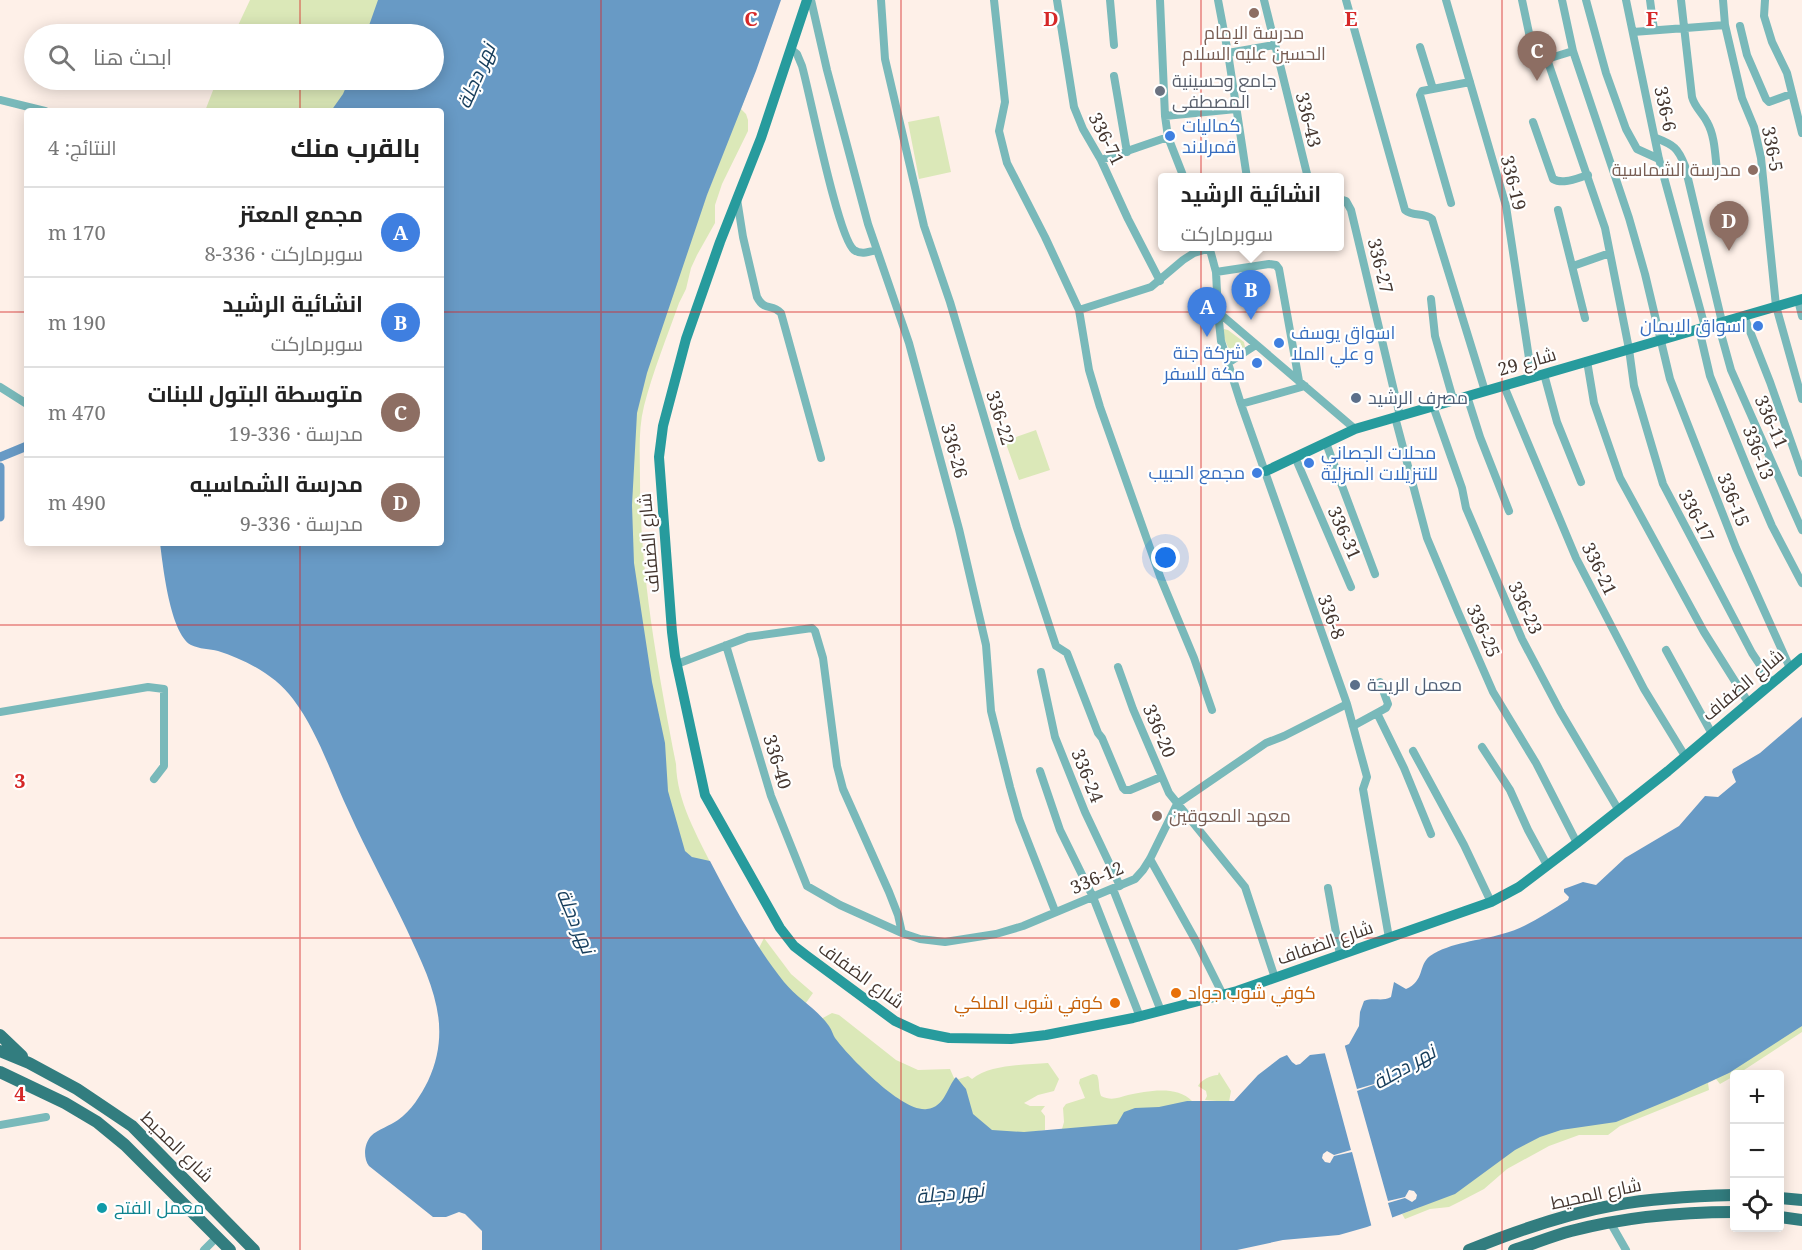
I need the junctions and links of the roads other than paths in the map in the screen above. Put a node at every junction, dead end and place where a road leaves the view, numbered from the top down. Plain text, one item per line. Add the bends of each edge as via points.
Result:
1 (809, 0) edge
2 (881, 0) edge
3 (994, 0) edge
4 (1057, 0) edge
5 (1110, 0) edge
6 (1160, 0) edge
7 (1218, 0) edge
8 (1264, 0) edge
9 (1346, 0) edge
10 (1446, 0) edge
11 (1522, 0) edge
12 (1562, 0) edge
13 (1586, 0) edge
14 (1626, 0) edge
15 (1650, 0) edge
16 (1681, 0) edge
17 (1723, 0) edge
18 (1765, 0) edge
19 (1725, 25) junction
20 (1740, 26) dead end
21 (1684, 27) junction
22 (1654, 30) junction
23 (1633, 32) junction
24 (1114, 45) dead end
25 (1274, 45) junction
26 (1420, 47) dead end
27 (791, 49) junction
28 (1573, 51) junction
29 (1228, 53) junction
30 (1547, 59) junction
31 (1114, 76) dead end
32 (1470, 82) junction
33 (1433, 89) junction
34 (1791, 94) junction
35 (0, 100) edge
36 (33, 108) edge
37 (1236, 109) junction
38 (1164, 116) junction
39 (1533, 122) dead end
40 (1802, 133) edge
41 (1168, 137) junction
42 (1656, 138) junction
43 (1127, 152) junction
44 (1659, 159) junction
45 (1101, 160) junction
46 (1717, 171) dead end
47 (1182, 173) edge
48 (1246, 173) edge
49 (1307, 173) edge
50 (1587, 176) junction
51 (737, 198) junction
52 (1344, 200) edge
53 (1451, 203) dead end
54 (1558, 210) dead end
55 (877, 250) junction
56 (1199, 251) edge
57 (1211, 251) edge
58 (1610, 253) junction
59 (1573, 266) junction
60 (1216, 272) junction
61 (1160, 281) junction
62 (1431, 299) dead end
63 (1800, 299) edge
64 (1776, 306) junction
65 (1079, 310) junction
66 (1218, 312) junction
67 (1744, 316) junction
68 (1802, 316) edge
69 (1585, 318) dead end
70 (1720, 323) junction
71 (1702, 328) junction
72 (1662, 340) junction
73 (1257, 345) junction
74 (1629, 349) junction
75 (1587, 361) junction
76 (1228, 363) junction
77 (1544, 374) junction
78 (1532, 378) junction
79 (1302, 384) junction
80 (1504, 386) junction
81 (0, 387) edge
82 (1485, 391) junction
83 (1467, 396) junction
84 (1453, 399) junction
85 (1802, 399) edge
86 (24, 402) edge
87 (1241, 405) junction
88 (1433, 406) junction
89 (1398, 416) junction
90 (1355, 429) junction
91 (1326, 443) junction
92 (1295, 457) junction
93 (821, 458) dead end
94 (1266, 471) junction
95 (1802, 473) edge
96 (1581, 482) dead end
97 (1509, 511) dead end
98 (1802, 530) edge
99 (1375, 574) dead end
100 (1802, 583) edge
101 (1351, 587) dead end
102 (726, 645) junction
103 (1666, 650) dead end
104 (1802, 658) edge
105 (677, 664) junction
106 (1118, 668) dead end
107 (1790, 668) junction
108 (1041, 672) dead end
109 (1380, 682) dead end
110 (1772, 683) junction
111 (1748, 702) junction
112 (1347, 704) junction
113 (1212, 711) dead end
114 (0, 712) edge
115 (1377, 713) junction
116 (1353, 726) junction
117 (1712, 732) junction
118 (1482, 747) dead end
119 (1413, 752) dead end
120 (1685, 756) junction
121 (1040, 771) dead end
122 (1161, 777) junction
123 (154, 779) dead end
124 (1177, 804) junction
125 (1618, 809) junction
126 (1431, 834) dead end
127 (1577, 843) junction
128 (1150, 859) junction
129 (1547, 865) junction
130 (807, 886) joint
131 (1117, 887) junction
132 (1328, 888) dead end
133 (1093, 897) junction
134 (1491, 902) junction
135 (1055, 911) junction
136 (902, 933) junction
137 (1389, 938) junction
138 (1340, 955) junction
139 (1275, 978) junction
140 (1223, 995) junction
141 (1161, 1011) junction
142 (1140, 1017) junction
143 (0, 1035) edge
144 (1, 1052) edge
145 (29, 1063) junction
146 (0, 1072) edge
147 (46, 1118) dead end
148 (0, 1125) edge
149 (1730, 1195) edge
150 (1688, 1196) junction
151 (1671, 1198) junction
152 (1784, 1198) edge
153 (1802, 1200) edge
154 (1689, 1212) junction
155 (1730, 1212) edge
156 (1672, 1214) junction
157 (1784, 1218) edge
158 (1802, 1220) edge
159 (1610, 1222) junction
160 (217, 1237) junction
161 (204, 1250) edge
162 (230, 1250) edge
163 (254, 1250) edge
164 (1469, 1250) edge
165 (1514, 1250) edge
166 (1626, 1250) edge

1 - 27 street, شارع الضفاف
1 - 55 street, 336-26
2 - 122 street, 336-22 via 885,59 924,226 1056,646 1067,653 1122,788 1131,790
3 - 65 street via 1005,102 999,131 1002,147
4 - 45 street, 336-71 via 1074,107
5 - 24 street
6 - 38 street
7 - 29 street
8 - 25 street, 336-43
9 - 82 street via 1405,210 1432,219
10 - 32 street, 336-19
11 - 30 street via 1532,47
12 - 28 street, 336-15
13 - 44 street via 1605,73 1626,129 1637,149
14 - 23 street, 336-6
15 - 22 street
16 - 21 street
17 - 19 street, 336-5
18 - 34 street via 1764,16 1787,73
19 - 21 street
19 - 64 street, 336-5 via 1761,158
20 - 34 street via 1766,99 1774,102
21 - 22 street
21 - 46 street via 1692,97 1713,135
22 - 23 street
23 - 42 street, 336-6
25 - 29 street
25 - 49 street, 336-43
26 - 33 street
27 - 51 street, شارع الضفاف
27 - 55 street via 802,66 826,171 848,242 857,252
28 - 30 street
28 - 72 street, 336-15 via 1629,218
29 - 37 street
30 - 50 street
31 - 43 street
32 - 33 street
32 - 78 street, 336-19 via 1506,206
33 - 53 street via 1420,95
34 - 40 street
35 - 36 street
37 - 38 street
37 - 48 street
38 - 41 street
39 - 50 street via 1553,179 1564,182
41 - 43 street
41 - 47 street
42 - 44 street, 336-6
42 - 70 street, 336-11 via 1679,150 1685,166
43 - 45 street
44 - 71 street, 336-6
45 - 61 street, 336-71
50 - 58 street
51 - 93 street via 757,297 766,308 782,313
51 - 105 street, شارع الضفاف via 686,339 660,443
52 - 89 street, 336-27 via 1351,210
54 - 59 street
55 - 135 street, 336-26 via 909,343 962,540 986,645 992,711 1010,787
56 - 61 street
57 - 60 street, 336-8
58 - 59 street
58 - 74 street
59 - 69 street
60 - 66 street, 336-8
60 - 79 street via 1276,265
61 - 65 street
62 - 84 street via 1435,336
63 - 64 street, شارع 29
63 - 68 street
64 - 67 street, شارع 29
64 - 85 street, 336-5
65 - 113 street via 1100,407
66 - 73 street
66 - 76 street, 336-8
67 - 70 street, شارع 29
67 - 95 street
70 - 71 street, شارع 29
70 - 98 street, 336-11 via 1731,370
71 - 72 street, شارع 29
71 - 100 street, 336-13 via 1710,376 1772,526
72 - 74 street, شارع 29
72 - 107 street, 336-15 via 1670,379 1712,489
73 - 76 street
73 - 79 street
74 - 75 street, شارع 29
74 - 110 street, 336-17 via 1634,387 1663,484 1752,653
75 - 77 street, شارع 29
75 - 111 street via 1594,403 1620,478 1704,632
76 - 87 street, 336-8
77 - 78 street, شارع 29
77 - 96 street via 1557,422
78 - 80 street, شارع 29
79 - 87 street
79 - 90 street
80 - 82 street, شارع 29
80 - 120 street, 336-21 via 1576,558 1644,690
81 - 86 street
82 - 83 street, شارع 29
83 - 84 street, شارع 29
83 - 97 street
84 - 88 street, شارع 29
87 - 94 street, 336-8
88 - 89 street, شارع 29
88 - 125 street, 336-23 via 1466,508 1522,639
89 - 90 street, شارع 29
89 - 127 street, 336-25 via 1427,538 1458,612 1493,692 1536,763
90 - 91 street, شارع 29
91 - 92 street, شارع 29
91 - 99 street
92 - 94 street, شارع 29
92 - 101 street, 336-31
94 - 112 street, 336-8
102 - 105 street
102 - 130 street, 336-40 via 771,796
102 - 136 street via 753,636 806,628 815,632 823,658 843,789 889,892
103 - 117 street
104 - 107 street, شارع الضفاف
105 - 142 street, شارع الضفاف via 707,802 786,938 807,957 895,1021 938,1037 1029,1037
106 - 122 street, 336-20
107 - 110 street, شارع الضفاف
108 - 131 street, 336-24 via 1055,737
109 - 115 street via 1388,704
110 - 111 street, شارع الضفاف
111 - 117 street, شارع الضفاف
112 - 116 street, 336-8
112 - 124 street, 336-12 via 1266,743
114 - 123 street via 148,687 164,689 164,766
115 - 116 street
115 - 126 street
116 - 137 street, 336-8 via 1367,777 1363,789
117 - 120 street, شارع الضفاف
118 - 129 street via 1510,790
119 - 134 street
120 - 125 street, شارع الضفاف
121 - 133 street via 1060,830
122 - 124 street, 336-20
124 - 128 street, 336-12
124 - 139 street, 336-20 via 1245,887
125 - 127 street, شارع الضفاف
127 - 129 street, شارع الضفاف
128 - 131 street, 336-12 via 1139,875
128 - 140 street
129 - 134 street, شارع الضفاف
130 - 136 street, 336-12
131 - 133 street, 336-12
131 - 141 street, 336-24
132 - 138 street
133 - 135 street, 336-12
133 - 142 street
134 - 137 street, شارع الضفاف
135 - 136 street, 336-12 via 996,934 945,942
137 - 138 street, شارع الضفاف
138 - 139 street, شارع الضفاف
139 - 140 street, شارع الضفاف
140 - 141 street, شارع الضفاف
141 - 142 street, شارع الضفاف
143 - 145 main road
144 - 145 main road, شارع المحيط
145 - 163 main road, شارع المحيط via 132,1126
146 - 160 main road, شارع المحيط via 97,1122
147 - 148 street
149 - 150 main road, شارع المحيط
150 - 151 main road, شارع المحيط
150 - 154 main road via 1685,1204
151 - 156 main road via 1675,1206
151 - 164 main road, شارع المحيط via 1614,1205 1558,1218
152 - 153 main road
154 - 155 main road, شارع المحيط
154 - 156 main road, شارع المحيط
156 - 159 main road, شارع المحيط
157 - 158 main road
159 - 165 main road, شارع المحيط
159 - 166 street
160 - 161 street
160 - 162 main road, شارع المحيط

